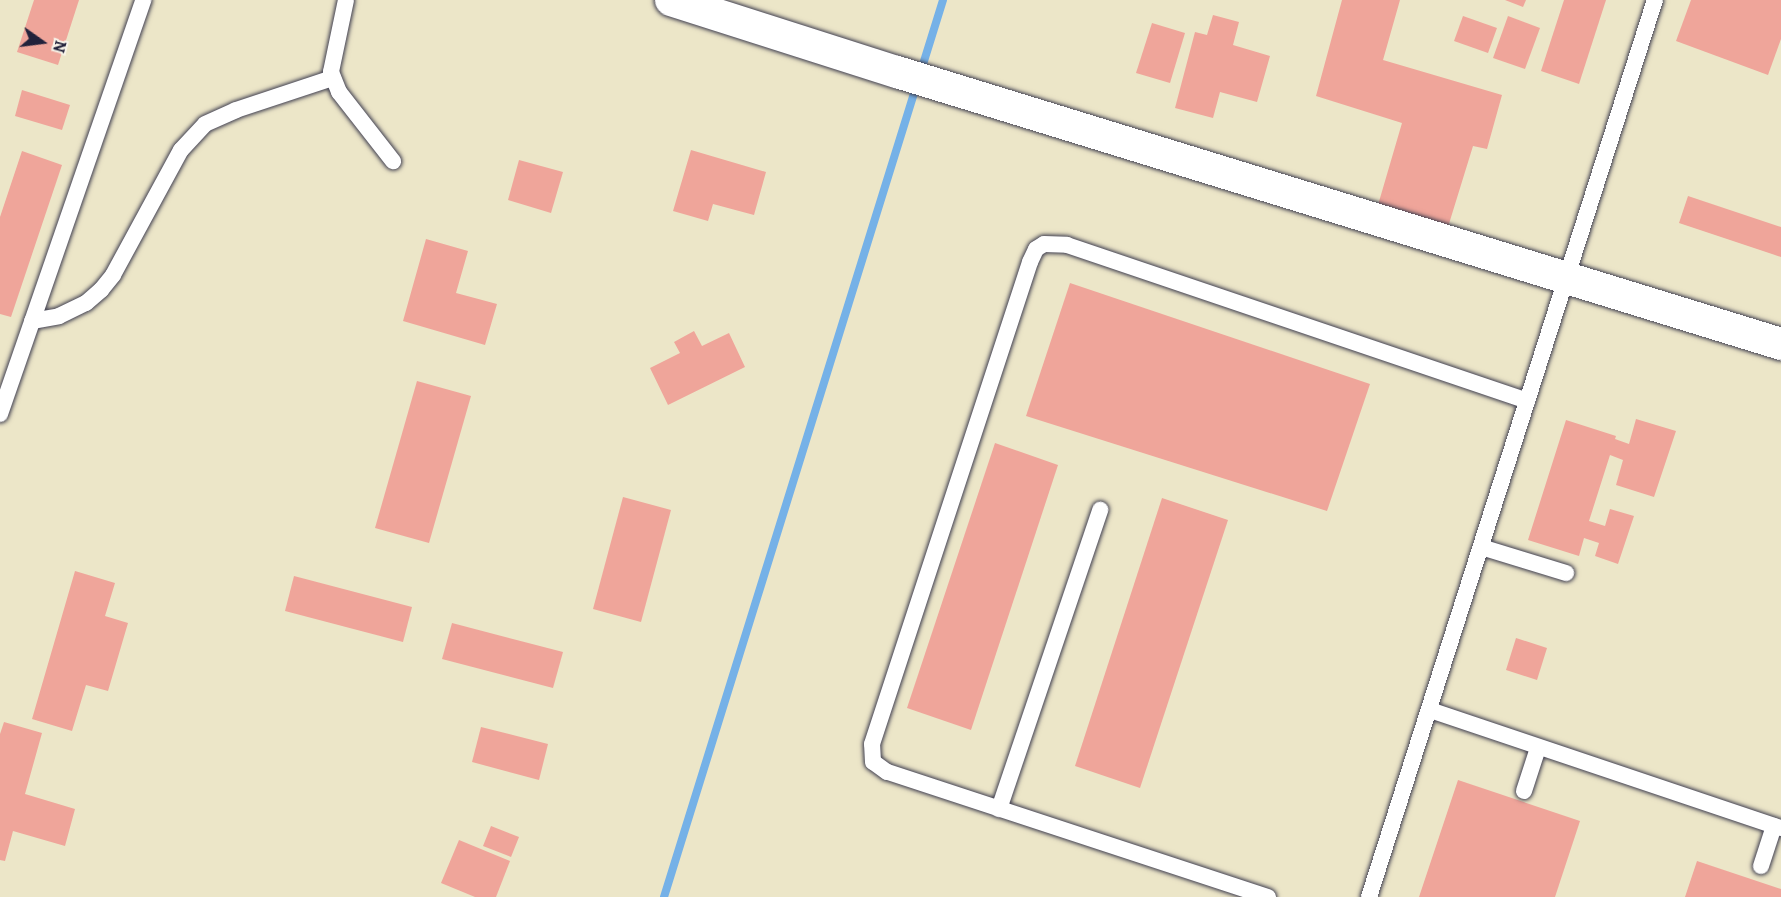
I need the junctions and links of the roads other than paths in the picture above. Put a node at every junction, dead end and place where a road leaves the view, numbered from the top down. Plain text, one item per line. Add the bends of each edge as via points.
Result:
1 (143, 0) edge
2 (346, 0) edge
3 (671, 0) edge
4 (1655, 0) edge
5 (333, 78) junction
6 (393, 161) dead end
7 (1566, 276) junction
8 (32, 321) junction
9 (1781, 344) edge
10 (1527, 401) junction
11 (0, 414) edge
12 (1100, 510) dead end
13 (1481, 547) junction
14 (1566, 573) dead end
15 (1430, 710) junction
16 (1538, 748) junction
17 (1524, 791) dead end
18 (999, 809) junction
19 (1778, 827) edge
20 (1761, 866) dead end
21 (1268, 897) edge
22 (1369, 897) edge

1 - 8 lane
2 - 5 lane
3 - 7 street
4 - 7 lane
5 - 6 lane via 339,92
5 - 8 lane via 205,124 181,150 101,290 86,303 59,316
7 - 9 street
7 - 10 lane
8 - 11 lane
10 - 13 lane
10 - 18 lane via 1067,245 1044,244 1036,249 872,753 878,768 887,772
12 - 18 lane
13 - 14 lane
13 - 15 lane
15 - 16 lane
15 - 22 lane
16 - 17 lane
16 - 19 lane
18 - 21 lane
19 - 20 lane

